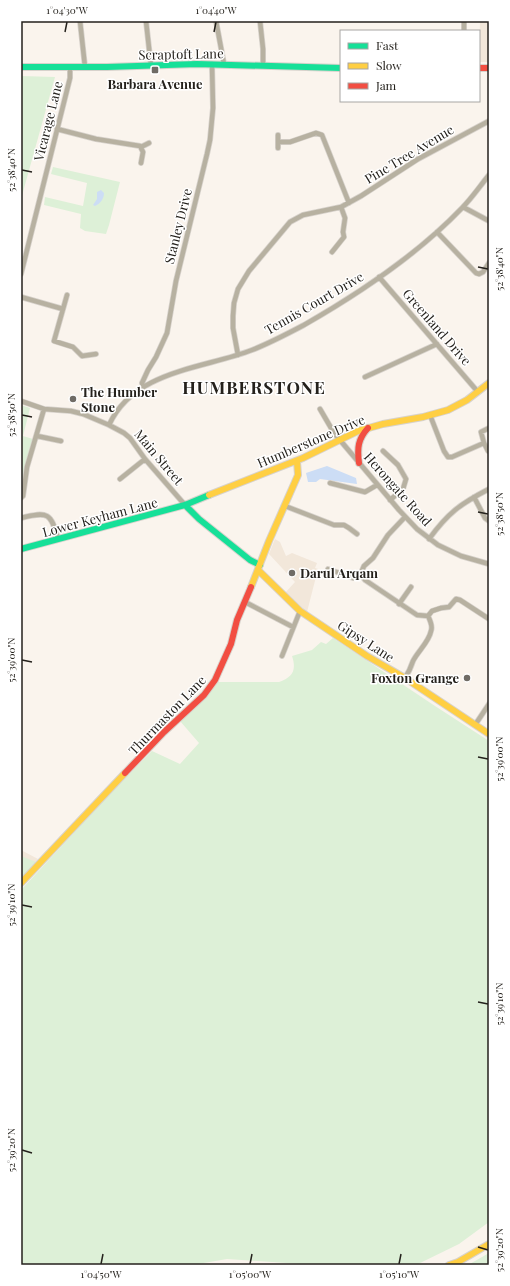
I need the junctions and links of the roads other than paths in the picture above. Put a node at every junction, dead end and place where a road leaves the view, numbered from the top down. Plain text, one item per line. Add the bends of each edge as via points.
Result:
1 (80, 21) edge
2 (146, 21) edge
3 (216, 21) edge
4 (260, 21) edge
5 (212, 64) junction
6 (224, 64) junction
7 (262, 65) junction
8 (21, 66) edge
9 (151, 66) junction
10 (70, 67) junction
11 (85, 67) junction
12 (340, 68) edge
13 (489, 121) edge
14 (57, 129) junction
15 (278, 134) dead end
16 (278, 142) junction
17 (149, 143) dead end
18 (141, 147) junction
19 (278, 148) dead end
20 (141, 162) dead end
21 (489, 175) edge
22 (349, 203) junction
23 (341, 207) junction
24 (463, 207) junction
25 (489, 221) edge
26 (437, 232) junction
27 (332, 252) dead end
28 (489, 263) edge
29 (21, 274) edge
30 (380, 277) junction
31 (67, 295) dead end
32 (21, 297) edge
33 (63, 309) junction
34 (437, 344) junction
35 (96, 354) dead end
36 (238, 355) junction
37 (365, 377) dead end
38 (489, 383) edge
39 (143, 386) junction
40 (478, 392) junction
41 (21, 401) edge
42 (44, 409) junction
43 (320, 409) dead end
44 (430, 415) junction
45 (109, 425) junction
46 (369, 427) junction
47 (489, 428) edge
48 (37, 436) junction
49 (339, 439) junction
50 (61, 441) dead end
51 (484, 443) junction
52 (383, 451) dead end
53 (488, 451) dead end
54 (144, 459) junction
55 (297, 461) junction
56 (359, 463) junction
57 (120, 479) dead end
58 (330, 483) dead end
59 (377, 485) junction
60 (489, 489) edge
61 (474, 497) junction
62 (21, 498) edge
63 (390, 500) junction
64 (185, 505) junction
65 (285, 506) junction
66 (405, 517) junction
67 (21, 518) edge
68 (489, 521) edge
69 (357, 534) dead end
70 (58, 539) junction
71 (429, 539) junction
72 (21, 549) edge
73 (489, 564) edge
74 (259, 568) junction
75 (328, 570) dead end
76 (362, 576) junction
77 (411, 587) dead end
78 (245, 602) junction
79 (399, 604) junction
80 (300, 611) junction
81 (428, 616) junction
82 (489, 619) edge
83 (293, 626) junction
84 (282, 656) dead end
85 (405, 678) junction
86 (489, 704) edge
87 (475, 725) junction
88 (489, 734) edge
89 (21, 883) edge
90 (489, 1244) edge
91 (449, 1265) edge

1 - 11 street
2 - 9 street
3 - 6 street
4 - 7 street
5 - 6 main road, Scraptoft Lane
5 - 9 main road, Scraptoft Lane
5 - 39 street, Stanley Drive via 213,108 210,140 166,333 156,357 144,376
6 - 7 main road, Scraptoft Lane
7 - 12 main road, Scraptoft Lane
8 - 10 main road, Scraptoft Lane
9 - 11 main road, Scraptoft Lane
10 - 11 main road, Scraptoft Lane
10 - 14 street, Vicarage Lane via 70,78
13 - 22 street, Pine Tree Avenue via 418,159
14 - 18 street
14 - 29 street, Vicarage Lane
15 - 16 street
16 - 19 street
16 - 22 street via 290,142 316,133 322,135
17 - 18 street
18 - 20 street
21 - 24 street, Tennis Court Drive
22 - 23 street, Pine Tree Avenue
23 - 27 street via 345,218 344,237
23 - 36 street, Pine Tree Avenue via 303,215 292,220 245,276 238,289 233,309 233,328
24 - 25 street
24 - 26 street, Tennis Court Drive
26 - 28 street via 476,273 483,272
26 - 30 street, Tennis Court Drive
30 - 34 street, Greenland Drive
30 - 36 street, Tennis Court Drive via 303,325
31 - 33 street
32 - 33 street
33 - 35 street via 54,341 71,346 82,356
34 - 37 street
34 - 40 street, Greenland Drive
36 - 39 street, Tennis Court Drive via 169,374
38 - 40 main road, Humberstone Drive
39 - 45 street, Tennis Court Drive via 114,414
40 - 44 main road, Humberstone Drive via 459,405
41 - 42 street, Main Street
42 - 45 street, Main Street via 71,411
42 - 48 street
43 - 49 street, Herongate Road
44 - 46 main road, Humberstone Drive
44 - 51 street via 448,457
45 - 54 street, Main Street via 130,438
46 - 49 main road, Humberstone Drive
46 - 56 main road via 360,436 357,444
47 - 51 street via 481,432
48 - 50 street
48 - 62 street
49 - 55 main road, Humberstone Drive
49 - 56 street, Herongate Road
51 - 53 street
52 - 63 street via 398,465 406,479 403,489
54 - 57 street
54 - 64 street, Main Street
55 - 64 main road, Humberstone Drive
55 - 65 main road, Thurmaston Lane via 298,475
56 - 59 street, Herongate Road
58 - 59 street via 365,492
59 - 63 street, Herongate Road
60 - 61 street
61 - 68 street
61 - 71 street via 441,522
63 - 66 street, Herongate Road
64 - 70 main road, Lower Keyham Lane
64 - 74 main road, Gipsy Lane
65 - 69 street via 330,524 344,525
65 - 74 main road, Thurmaston Lane
66 - 71 street, Herongate Road
66 - 76 street via 364,566
67 - 70 street via 40,514 50,518
70 - 72 main road, Lower Keyham Lane
71 - 73 street, Herongate Road via 461,556
74 - 78 main road, Thurmaston Lane
74 - 80 main road, Gipsy Lane
75 - 76 street via 352,578
76 - 79 street
77 - 79 street
78 - 83 street
78 - 89 main road, Thurmaston Lane via 231,644 215,680 204,695 164,732
79 - 81 street via 417,615
80 - 83 street
80 - 85 main road, Gipsy Lane
81 - 82 street via 432,611 449,607 456,599
81 - 85 street via 432,630
83 - 84 street
85 - 87 main road, Gipsy Lane
86 - 87 street
87 - 88 main road, Gipsy Lane
90 - 91 main road

